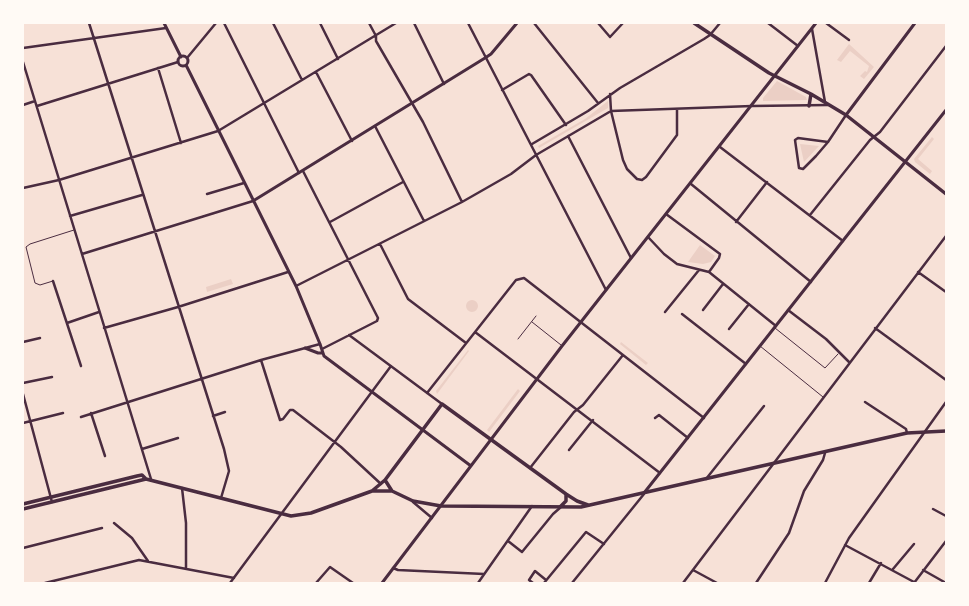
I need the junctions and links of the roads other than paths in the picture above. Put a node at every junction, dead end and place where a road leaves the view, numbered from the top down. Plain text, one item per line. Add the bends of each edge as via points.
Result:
1 (90, 23) edge
2 (164, 23) edge
3 (216, 23) edge
4 (224, 23) edge
5 (273, 23) edge
6 (320, 23) edge
7 (369, 23) edge
8 (396, 23) edge
9 (414, 23) edge
10 (468, 23) edge
11 (517, 23) edge
12 (534, 23) edge
13 (598, 23) edge
14 (623, 23) edge
15 (694, 23) edge
16 (720, 23) edge
17 (768, 23) edge
18 (816, 23) edge
19 (826, 23) edge
20 (915, 23) edge
21 (166, 28) junction
22 (812, 28) junction
23 (710, 35) junction
24 (376, 36) junction
25 (94, 38) junction
26 (849, 40) dead end
27 (798, 46) junction
28 (946, 46) edge
29 (23, 48) edge
30 (181, 57) junction
31 (187, 58) junction
32 (485, 58) junction
33 (338, 59) junction
34 (23, 62) edge
35 (178, 62) junction
36 (186, 65) junction
37 (158, 68) junction
38 (316, 72) junction
39 (775, 75) junction
40 (302, 80) junction
41 (108, 84) junction
42 (444, 84) junction
43 (502, 90) junction
44 (610, 94) junction
45 (811, 94) junction
46 (35, 101) junction
47 (825, 102) junction
48 (413, 103) junction
49 (598, 104) junction
50 (23, 105) edge
51 (264, 105) junction
52 (829, 105) junction
53 (37, 106) junction
54 (752, 106) junction
55 (809, 106) junction
56 (677, 109) junction
57 (946, 110) edge
58 (611, 111) junction
59 (846, 115) junction
60 (566, 125) junction
61 (375, 126) junction
62 (218, 131) junction
63 (568, 136) junction
64 (874, 136) junction
65 (352, 141) junction
66 (828, 142) junction
67 (181, 144) junction
68 (532, 144) junction
69 (720, 147) junction
70 (536, 155) junction
71 (132, 159) junction
72 (906, 161) junction
73 (303, 170) junction
74 (299, 173) junction
75 (59, 180) junction
76 (403, 182) junction
77 (766, 182) junction
78 (244, 183) junction
79 (691, 184) junction
80 (23, 188) edge
81 (207, 194) dead end
82 (946, 194) edge
83 (142, 195) junction
84 (253, 201) junction
85 (462, 202) junction
86 (666, 214) junction
87 (810, 215) junction
88 (70, 216) junction
89 (424, 221) junction
90 (330, 222) junction
91 (736, 222) junction
92 (74, 230) junction
93 (155, 232) junction
94 (946, 236) edge
95 (648, 237) junction
96 (843, 241) junction
97 (380, 244) junction
98 (82, 254) junction
99 (631, 258) junction
100 (350, 259) junction
101 (699, 270) junction
102 (288, 272) junction
103 (709, 272) junction
104 (918, 272) junction
105 (53, 281) joint
106 (811, 282) junction
107 (723, 284) junction
108 (296, 286) junction
109 (606, 290) junction
110 (946, 292) edge
111 (748, 304) junction
112 (178, 307) junction
113 (703, 310) dead end
114 (788, 310) junction
115 (99, 312) junction
116 (665, 312) dead end
117 (682, 314) dead end
118 (536, 316) dead end
119 (532, 322) junction
120 (581, 322) junction
121 (67, 323) junction
122 (775, 327) junction
123 (104, 328) junction
124 (875, 328) junction
125 (728, 329) dead end
126 (475, 332) junction
127 (349, 335) junction
128 (40, 338) dead end
129 (518, 339) dead end
130 (23, 342) edge
131 (466, 343) junction
132 (320, 344) junction
133 (562, 346) junction
134 (760, 346) junction
135 (305, 348) junction
136 (322, 351) junction
137 (838, 354) junction
138 (623, 355) junction
139 (260, 360) junction
140 (849, 362) junction
141 (746, 364) junction
142 (81, 366) dead end
143 (391, 366) junction
144 (52, 377) dead end
145 (201, 380) junction
146 (537, 380) junction
147 (946, 380) edge
148 (23, 383) edge
149 (372, 392) junction
150 (427, 393) junction
151 (23, 394) edge
152 (824, 397) junction
153 (127, 402) junction
154 (864, 402) dead end
155 (946, 402) edge
156 (441, 406) junction
157 (764, 406) dead end
158 (578, 409) junction
159 (225, 412) dead end
160 (64, 413) dead end
161 (91, 413) junction
162 (213, 416) junction
163 (81, 417) dead end
164 (655, 418) dead end
165 (704, 418) junction
166 (593, 420) junction
167 (30, 422) junction
168 (23, 423) edge
169 (423, 429) junction
170 (946, 431) edge
171 (923, 432) junction
172 (907, 433) junction
173 (178, 438) dead end
174 (688, 438) junction
175 (491, 439) junction
176 (336, 442) junction
177 (142, 449) junction
178 (569, 450) dead end
179 (825, 453) junction
180 (105, 456) dead end
181 (772, 464) junction
182 (471, 466) junction
183 (530, 469) junction
184 (660, 473) junction
185 (146, 479) junction
186 (151, 479) junction
187 (385, 480) junction
188 (706, 480) junction
189 (381, 484) junction
190 (182, 488) junction
191 (392, 491) junction
192 (372, 492) junction
193 (566, 494) junction
194 (644, 494) junction
195 (51, 498) junction
196 (221, 499) junction
197 (413, 501) junction
198 (52, 502) junction
199 (23, 504) edge
200 (591, 505) junction
201 (441, 506) junction
202 (533, 506) junction
203 (561, 506) junction
204 (23, 509) edge
205 (933, 509) dead end
206 (280, 515) junction
207 (946, 516) edge
208 (432, 518) junction
209 (114, 523) dead end
210 (102, 528) dead end
211 (508, 541) junction
212 (946, 541) edge
213 (604, 544) junction
214 (914, 544) dead end
215 (845, 545) junction
216 (23, 548) edge
217 (148, 562) junction
218 (881, 563) junction
219 (393, 568) junction
220 (186, 569) junction
221 (693, 570) junction
222 (893, 570) junction
223 (923, 570) junction
224 (485, 574) junction
225 (234, 578) junction
226 (545, 582) edge
227 (914, 582) edge
228 (45, 583) edge
229 (230, 583) edge
230 (316, 583) edge
231 (353, 583) edge
232 (382, 583) edge
233 (478, 583) edge
234 (533, 583) edge
235 (572, 583) edge
236 (683, 583) edge
237 (717, 583) edge
238 (756, 583) edge
239 (825, 583) edge
240 (869, 583) edge
241 (946, 583) edge

1 - 25 street
2 - 21 street
3 - 31 street
4 - 51 street
5 - 40 street
6 - 33 street
7 - 24 street
8 - 24 street
9 - 42 street
10 - 32 street
11 - 32 street
12 - 49 street
13 - 14 street via 610,37
15 - 23 main road
16 - 23 street
17 - 27 street
18 - 22 street
19 - 26 street
20 - 59 street
21 - 25 street
21 - 30 street
22 - 27 street
22 - 47 street
23 - 39 main road
23 - 44 street
24 - 33 street
24 - 48 street via 376,41
25 - 29 street
25 - 41 street
27 - 39 street
28 - 64 street via 880,132
30 - 31 street
30 - 35 street
31 - 36 street
32 - 42 street
32 - 43 street
33 - 38 street
34 - 46 street
35 - 36 street
35 - 37 street
36 - 62 street
37 - 41 street
37 - 67 street
38 - 40 street
38 - 65 street
39 - 45 main road
39 - 54 street
40 - 51 street
41 - 53 street
41 - 71 street
42 - 48 street
43 - 60 street via 531,75
43 - 68 street
44 - 49 street
44 - 58 street
45 - 47 main road
45 - 55 main road
46 - 50 street
46 - 53 street
47 - 52 main road
48 - 61 street
48 - 85 street
49 - 60 street
51 - 62 street
51 - 74 street
52 - 55 street
52 - 59 main road
53 - 75 street
54 - 55 street
54 - 56 street
54 - 69 street
56 - 58 street
56 - 58 street via 677,134 642,180 633,176 623,160
57 - 72 street
58 - 63 street
59 - 64 main road
59 - 66 street
60 - 68 street
61 - 65 street
61 - 76 street
62 - 67 street
62 - 78 street
63 - 70 street
63 - 99 street
64 - 72 main road
64 - 87 street
65 - 73 street
66 - 66 street via 798,138 795,140 799,168 806,165
67 - 71 street
68 - 70 street
69 - 77 street
69 - 79 street
70 - 85 street via 511,174
70 - 109 street
71 - 75 street
71 - 83 street
72 - 82 main road
72 - 96 street
73 - 74 street
73 - 90 street
74 - 84 street
75 - 80 street
75 - 88 street
76 - 89 street
76 - 90 street
77 - 87 street
77 - 91 street
78 - 81 street
78 - 84 street
79 - 86 street
79 - 91 street
83 - 88 street
83 - 93 street
84 - 93 street
84 - 102 street
85 - 89 street
86 - 95 street
86 - 103 street via 720,254
87 - 96 street
88 - 92 street
89 - 97 street
90 - 100 street
91 - 106 street
92 - 98 street
92 - 105 lane via 30,244 26,248 35,283 40,285
93 - 98 street
93 - 112 street
94 - 104 street
95 - 99 street
95 - 101 street via 677,264
96 - 106 street
97 - 100 street
97 - 131 street via 408,299
98 - 115 street
99 - 109 street
100 - 108 street
100 - 127 street via 378,319
101 - 103 street
101 - 116 street
102 - 108 street
102 - 112 street
103 - 107 street
104 - 110 street
104 - 124 street
105 - 121 street
106 - 114 street
107 - 111 street
107 - 113 street
108 - 132 street
109 - 120 street
111 - 122 street
111 - 125 street
112 - 123 street
112 - 145 street
114 - 122 street
114 - 137 street via 826,339
115 - 121 street
115 - 123 street
117 - 141 street
118 - 119 lane
119 - 129 lane
119 - 133 lane
120 - 126 street via 528,280 520,278
120 - 133 street
120 - 138 street
121 - 142 street
122 - 134 street
122 - 137 lane via 825,368
123 - 153 street
124 - 140 street
124 - 147 street
126 - 131 street
126 - 146 street
127 - 136 street
127 - 143 street
128 - 130 street
131 - 150 street
132 - 135 street
132 - 136 street
133 - 146 street
134 - 141 street
134 - 152 lane
135 - 136 street via 318,354
135 - 139 street
136 - 149 street via 324,356
137 - 140 street
138 - 158 street
138 - 165 street
139 - 145 street
139 - 176 street via 280,420 293,410
140 - 152 street
141 - 165 street
143 - 149 street
143 - 150 street
144 - 148 street
145 - 153 street
145 - 162 street
146 - 158 street
146 - 175 street
149 - 169 street
149 - 176 street
150 - 156 street
151 - 167 street
152 - 181 street
153 - 161 street
153 - 177 street
154 - 172 street via 906,429
155 - 171 street
156 - 169 main road
156 - 175 main road
157 - 188 street
158 - 166 street
158 - 183 street
159 - 162 street
160 - 167 street
161 - 163 street
161 - 180 street
162 - 196 street via 229,471
164 - 174 street via 659,415
165 - 174 street
166 - 178 street
166 - 184 street
167 - 168 street
167 - 195 street
169 - 182 street
169 - 187 main road
170 - 171 main road
171 - 172 main road
171 - 215 street
172 - 179 main road
173 - 177 street
174 - 184 street
175 - 182 street
175 - 183 main road
176 - 189 street
176 - 206 street
177 - 186 street
179 - 181 main road
179 - 238 street via 804,491 789,533
181 - 188 main road
181 - 221 street
182 - 201 street
183 - 193 main road
184 - 194 street
185 - 186 main road
185 - 195 main road via 142,475
185 - 198 main road
186 - 190 main road
187 - 189 main road
187 - 191 main road
188 - 194 main road
189 - 192 main road
190 - 196 main road
190 - 220 street via 186,524
191 - 192 main road
191 - 197 main road
192 - 206 main road via 299,516
193 - 200 main road
193 - 203 main road via 566,501
194 - 200 main road
194 - 213 street
195 - 198 street
195 - 199 main road
196 - 206 main road
197 - 201 main road
197 - 208 street
198 - 204 main road
200 - 203 main road
201 - 202 main road
201 - 208 street
202 - 203 main road
202 - 211 street
203 - 211 street via 522,552
205 - 207 street
206 - 225 street
208 - 219 street
209 - 217 street via 134,542
210 - 216 street
211 - 224 street
212 - 223 street
213 - 226 street via 586,532
213 - 235 street
214 - 222 street
215 - 218 street
215 - 239 street
217 - 220 street
217 - 228 street via 140,560
218 - 222 street
218 - 240 street
219 - 224 street
219 - 232 street
220 - 225 street
221 - 236 street
221 - 237 street
222 - 227 street
223 - 227 street
223 - 241 street
224 - 233 street
225 - 229 street
226 - 234 street via 535,571 529,580
230 - 231 street via 330,567

